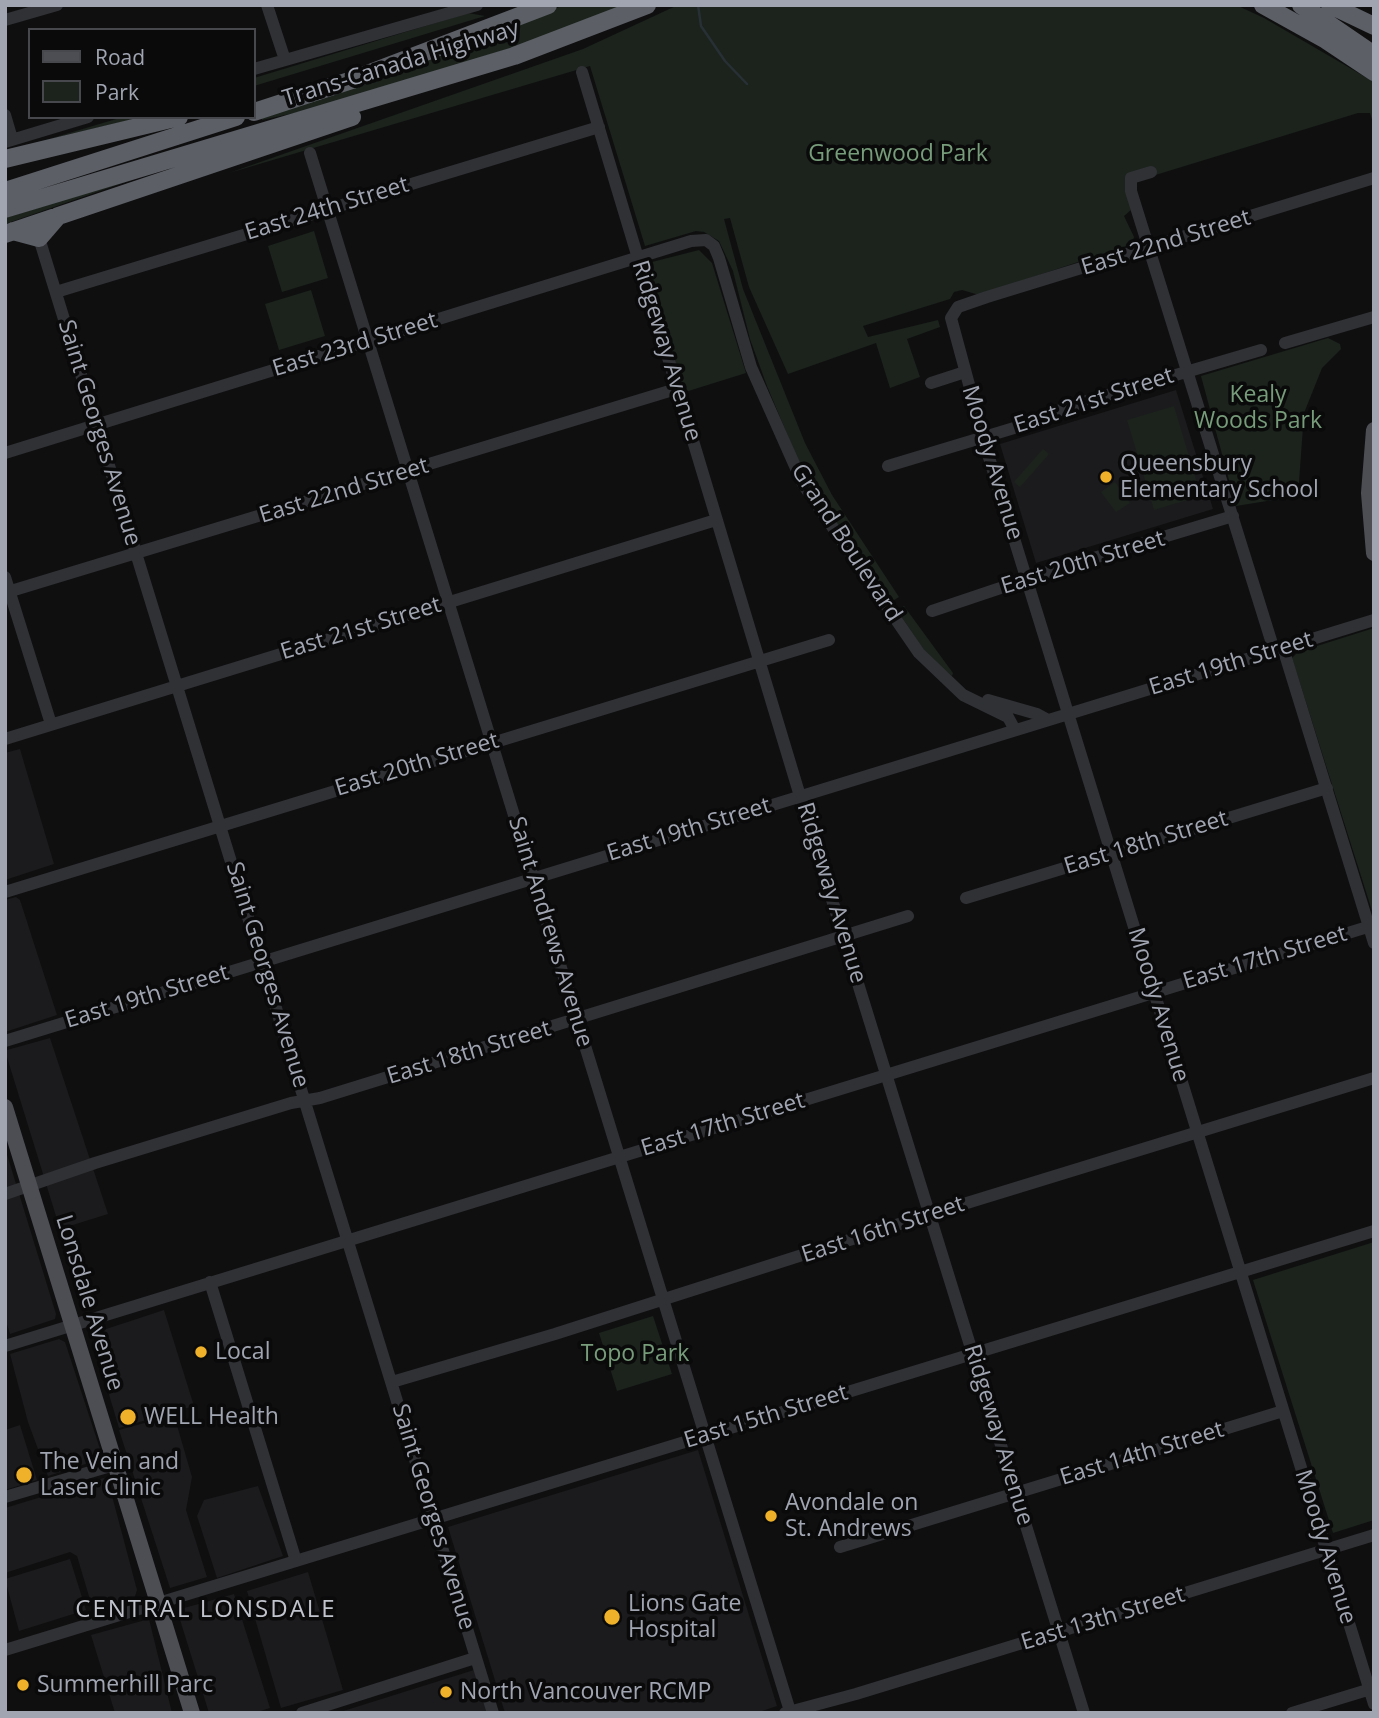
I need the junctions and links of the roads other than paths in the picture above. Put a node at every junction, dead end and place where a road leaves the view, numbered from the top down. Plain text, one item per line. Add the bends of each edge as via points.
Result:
1 (57, 5) edge
2 (267, 5) edge
3 (477, 5) edge
4 (548, 5) edge
5 (647, 5) edge
6 (1263, 5) edge
7 (1301, 5) edge
8 (1330, 5) edge
9 (5, 20) edge
10 (1374, 26) edge
11 (575, 35) junction
12 (442, 47) junction
13 (1374, 55) edge
14 (285, 60) junction
15 (256, 68) edge
16 (582, 72) dead end
17 (1374, 72) edge
18 (256, 98) edge
19 (256, 111) edge
20 (5, 115) edge
21 (81, 119) edge
22 (171, 119) edge
23 (230, 119) edge
24 (599, 127) junction
25 (9, 141) edge
26 (310, 153) dead end
27 (5, 159) edge
28 (1151, 172) dead end
29 (1374, 177) edge
30 (5, 191) edge
31 (5, 209) edge
32 (328, 209) junction
33 (58, 216) junction
34 (9, 233) edge
35 (39, 238) junction
36 (706, 240) joint
37 (1148, 249) junction
38 (638, 258) junction
39 (56, 292) junction
40 (958, 307) joint
41 (1374, 317) edge
42 (369, 341) junction
43 (1285, 343) dead end
44 (1261, 350) dead end
45 (1186, 371) junction
46 (965, 372) junction
47 (931, 383) dead end
48 (676, 389) junction
49 (96, 425) junction
50 (1374, 430) edge
51 (984, 438) junction
52 (5, 453) edge
53 (888, 466) dead end
54 (408, 471) junction
55 (1233, 516) junction
56 (716, 520) junction
57 (136, 553) junction
58 (1374, 553) edge
59 (5, 577) edge
60 (1026, 580) junction
61 (11, 591) junction
62 (449, 602) junction
63 (932, 611) dead end
64 (1374, 620) edge
65 (829, 640) dead end
66 (1279, 649) junction
67 (759, 660) junction
68 (947, 679) junction
69 (177, 686) junction
70 (1068, 714) junction
71 (1048, 720) junction
72 (51, 724) junction
73 (1015, 730) junction
74 (5, 738) edge
75 (492, 742) junction
76 (1326, 788) junction
77 (800, 796) junction
78 (220, 825) junction
79 (1112, 853) junction
80 (533, 878) junction
81 (5, 891) edge
82 (966, 898) dead end
83 (908, 916) dead end
84 (1371, 925) edge
85 (844, 935) junction
86 (1374, 943) edge
87 (262, 961) junction
88 (1154, 992) junction
89 (576, 1018) junction
90 (5, 1041) edge
91 (887, 1074) junction
92 (1374, 1077) edge
93 (305, 1100) junction
94 (5, 1107) edge
95 (1197, 1132) junction
96 (619, 1157) junction
97 (30, 1185) junction
98 (5, 1194) edge
99 (930, 1214) junction
100 (1374, 1231) edge
101 (348, 1240) junction
102 (1240, 1272) junction
103 (210, 1282) junction
104 (663, 1300) junction
105 (72, 1325) junction
106 (5, 1346) edge
107 (974, 1353) junction
108 (392, 1382) junction
109 (1283, 1411) junction
110 (705, 1436) junction
111 (114, 1465) junction
112 (1017, 1492) junction
113 (5, 1497) edge
114 (434, 1520) junction
115 (1374, 1535) edge
116 (840, 1547) dead end
117 (1325, 1550) junction
118 (296, 1561) junction
119 (158, 1604) junction
120 (1059, 1633) junction
121 (5, 1650) edge
122 (475, 1658) junction
123 (1371, 1688) edge
124 (832, 1702) junction
125 (1374, 1704) edge
126 (787, 1712) edge
127 (192, 1713) edge
128 (302, 1713) edge
129 (493, 1713) edge
130 (809, 1713) edge
131 (1084, 1713) edge
132 (1292, 1713) edge

1 - 9 street
2 - 14 street
3 - 14 street
4 - 12 highway, Trans-Canada Highway
5 - 11 highway, Trans-Canada Highway
6 - 17 highway
7 - 13 highway
8 - 10 highway
11 - 31 highway, Trans-Canada Highway
11 - 33 highway via 501,67
12 - 18 highway
12 - 19 highway, Trans-Canada Highway
14 - 15 street
16 - 24 street, Ridgeway Avenue
20 - 25 street
21 - 25 street
22 - 27 highway
23 - 30 highway
24 - 32 street, East 24th Street
24 - 38 street, Ridgeway Avenue
26 - 32 street, Saint Andrews Avenue
28 - 37 street via 1130,182
29 - 37 street, East 22nd Street
32 - 39 street, East 24th Street
32 - 42 street, Saint Andrews Avenue
33 - 34 highway
33 - 35 highway
34 - 35 highway
35 - 39 street, Saint Georges Avenue
36 - 38 street, East 23rd Street
36 - 68 street, Grand Boulevard via 715,246 751,367 803,484 907,637
37 - 40 street, East 22nd Street
37 - 45 street
38 - 42 street, East 23rd Street
38 - 48 street, Ridgeway Avenue
39 - 49 street, Saint Georges Avenue
40 - 46 street, Moody Avenue via 951,327
41 - 43 street
42 - 49 street, East 23rd Street
42 - 54 street, Saint Andrews Avenue
44 - 45 street, East 21st Street
45 - 51 street, East 21st Street
45 - 55 street
46 - 47 street
46 - 51 street, Moody Avenue
48 - 54 street, East 22nd Street
48 - 56 street, Ridgeway Avenue
49 - 52 street, East 23rd Street
49 - 57 street, Saint Georges Avenue
50 - 58 main road via 1369,493
51 - 53 street, East 21st Street
51 - 60 street, Moody Avenue
54 - 57 street, East 22nd Street
54 - 62 street, Saint Andrews Avenue
55 - 60 street, East 20th Street
55 - 66 street
56 - 62 street, East 21st Street
56 - 67 street, Ridgeway Avenue
57 - 61 street, East 22nd Street
57 - 69 street, Saint Georges Avenue
59 - 61 street
60 - 63 street, East 20th Street
60 - 70 street, Moody Avenue
61 - 72 street
62 - 69 street, East 21st Street
62 - 75 street, Saint Andrews Avenue
64 - 66 street, East 19th Street
65 - 67 street, East 20th Street
66 - 70 street, East 19th Street
66 - 76 street
67 - 75 street, East 20th Street
67 - 77 street, Ridgeway Avenue
68 - 71 street, Grand Boulevard via 996,704
68 - 73 street, Grand Boulevard via 963,695 1008,717
69 - 72 street, East 21st Street
69 - 78 street, Saint Georges Avenue
70 - 71 street, East 19th Street
70 - 79 street, Moody Avenue
71 - 73 street, East 19th Street
72 - 74 street, East 21st Street
73 - 77 street, East 19th Street
75 - 78 street, East 20th Street
75 - 80 street, Saint Andrews Avenue
76 - 79 street, East 18th Street
76 - 84 street
77 - 80 street, East 19th Street
77 - 85 street, Ridgeway Avenue
78 - 81 street, East 20th Street
78 - 87 street, Saint Georges Avenue
79 - 82 street, East 18th Street
79 - 88 street, Moody Avenue
80 - 87 street, East 19th Street
80 - 89 street, Saint Andrews Avenue
83 - 85 street, East 18th Street
84 - 86 street
84 - 88 street, East 17th Street
85 - 89 street, East 18th Street
85 - 91 street, Ridgeway Avenue
87 - 90 street, East 19th Street
87 - 93 street, Saint Georges Avenue
88 - 91 street, East 17th Street
88 - 95 street, Moody Avenue
89 - 93 street, East 18th Street
89 - 96 street, Saint Andrews Avenue
91 - 96 street, East 17th Street
91 - 99 street, Ridgeway Avenue
92 - 95 street, East 16th Street
93 - 97 street, East 18th Street
93 - 101 street, Saint Georges Avenue
94 - 97 main road, Lonsdale Avenue
95 - 99 street, East 16th Street
95 - 102 street, Moody Avenue
96 - 101 street, East 17th Street
96 - 104 street, Saint Andrews Avenue
97 - 98 street, East 18th Street
97 - 105 main road, Lonsdale Avenue
99 - 104 street, East 16th Street
99 - 107 street, Ridgeway Avenue
100 - 102 street, East 15th Street
101 - 103 street, East 17th Street
101 - 108 street, Saint Georges Avenue
102 - 107 street, East 15th Street
102 - 109 street, Moody Avenue
103 - 105 street, East 17th Street
103 - 118 street
104 - 108 street, East 16th Street
104 - 110 street, Saint Andrews Avenue
105 - 106 street, East 17th Street
105 - 111 main road, Lonsdale Avenue
107 - 110 street, East 15th Street
107 - 112 street, Ridgeway Avenue
108 - 114 street, Saint Georges Avenue
109 - 112 street, East 14th Street
109 - 117 street, Moody Avenue
110 - 114 street, East 15th Street
110 - 126 street, Saint Andrews Avenue
111 - 113 street
111 - 119 main road, Lonsdale Avenue
112 - 116 street, East 14th Street
112 - 120 street, Ridgeway Avenue
114 - 118 street, East 15th Street
114 - 122 street, Saint Georges Avenue
115 - 117 street, East 13th Street
117 - 120 street, East 13th Street
117 - 123 street, Moody Avenue
118 - 119 street, East 15th Street
119 - 121 street, East 15th Street
119 - 127 main road, Lonsdale Avenue
120 - 124 street, East 13th Street
120 - 131 street, Ridgeway Avenue
122 - 128 street
122 - 129 street, Saint Georges Avenue
123 - 125 street, Moody Avenue
123 - 132 street
124 - 126 street, East 13th Street
124 - 130 street, East 13th Street

